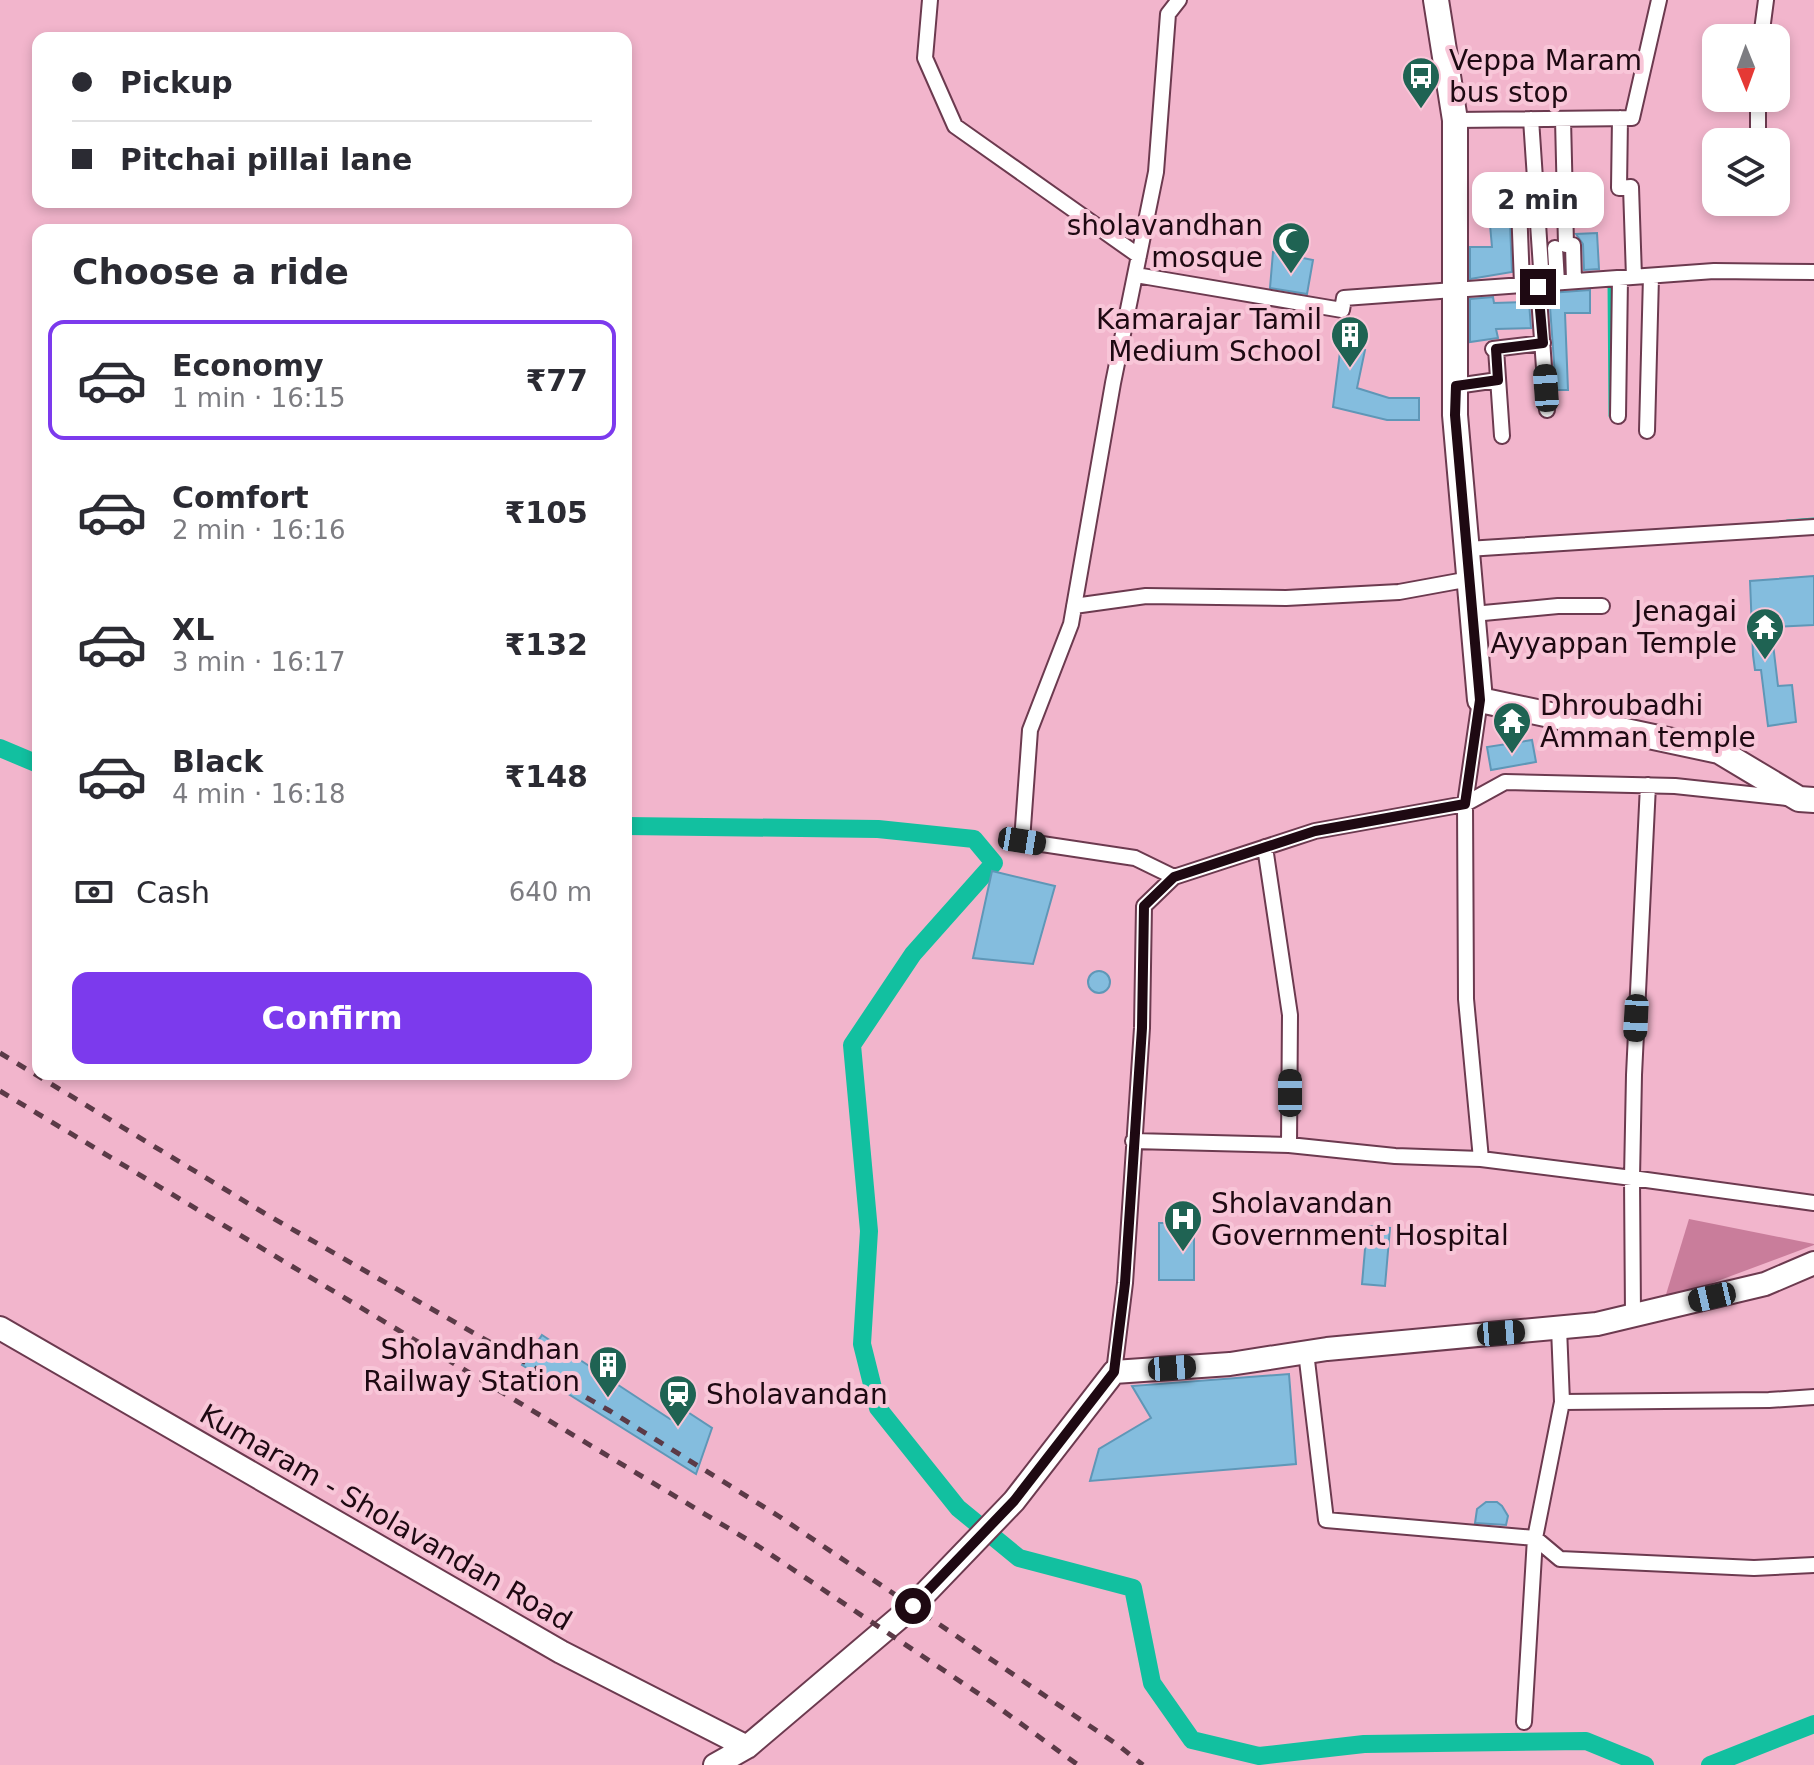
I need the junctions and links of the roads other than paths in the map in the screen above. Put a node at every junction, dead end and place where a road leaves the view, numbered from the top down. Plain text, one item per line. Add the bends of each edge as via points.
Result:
1 (930, 0) edge
2 (1179, 0) edge
3 (1436, 0) edge
4 (1659, 0) edge
5 (1766, 0) edge
6 (1763, 24) edge
7 (1620, 118) junction
8 (1531, 119) junction
9 (1563, 119) junction
10 (1455, 120) junction
11 (1518, 181) dead end
12 (1555, 248) dead end
13 (1139, 256) junction
14 (1814, 272) edge
15 (1136, 275) junction
16 (1651, 276) junction
17 (1627, 277) junction
18 (1574, 281) junction
19 (1545, 283) junction
20 (1522, 284) junction
21 (1455, 290) junction
22 (1543, 343) junction
23 (1498, 380) junction
24 (1456, 386) junction
25 (1547, 410) dead end
26 (1618, 416) dead end
27 (1647, 431) dead end
28 (1502, 436) dead end
29 (1814, 527) edge
30 (1467, 549) junction
31 (1470, 579) junction
32 (1074, 606) junction
33 (1602, 606) dead end
34 (1473, 614) junction
35 (1480, 700) junction
36 (1648, 785) junction
37 (1807, 800) edge
38 (1465, 804) junction
39 (1265, 847) junction
40 (1174, 877) junction
41 (1133, 1141) junction
42 (1289, 1145) junction
43 (1481, 1159) junction
44 (1632, 1178) junction
45 (1814, 1203) edge
46 (1814, 1263) edge
47 (1633, 1315) junction
48 (0, 1328) edge
49 (1559, 1328) junction
50 (1306, 1352) junction
51 (1114, 1372) junction
52 (1814, 1397) edge
53 (1562, 1402) junction
54 (1535, 1538) junction
55 (1814, 1565) edge
56 (1524, 1722) dead end
57 (747, 1747) junction
58 (715, 1765) edge

1 - 13 street via 925,58 955,126
2 - 13 street via 1168,14 1156,172
3 - 10 main road
4 - 7 street via 1632,118
5 - 6 street
7 - 9 street
7 - 17 street via 1619,188 1631,187
8 - 9 street
8 - 10 street
8 - 19 street
9 - 18 street via 1566,245 1573,245
10 - 21 main road
11 - 20 street
12 - 19 street
13 - 15 street
14 - 16 street
15 - 21 street via 1342,310 1344,298
15 - 32 street
16 - 17 street
16 - 27 street
17 - 18 street
17 - 26 street
18 - 19 street
19 - 20 street
19 - 22 street
20 - 21 street
21 - 24 main road
22 - 23 street via 1495,349
22 - 25 street
23 - 24 street
23 - 28 street
24 - 30 main road
29 - 30 street
30 - 31 main road
31 - 32 street via 1399,592 1286,598 1146,596
31 - 34 main road
32 - 40 street via 1030,730 1022,841 1135,858
33 - 34 street
34 - 35 main road
35 - 37 main road via 1719,751
35 - 38 street
36 - 37 street
36 - 38 street via 1505,782
36 - 44 street
38 - 39 street via 1315,831
38 - 43 street via 1466,999
39 - 40 street
39 - 42 street via 1290,1015
40 - 41 street via 1144,906
41 - 42 street
41 - 51 street
42 - 43 street
43 - 44 street
44 - 45 street
44 - 47 street
46 - 47 main road via 1765,1284
47 - 49 main road
48 - 57 main road, Kumaram - Sholavandan Road via 561,1652
49 - 50 main road
49 - 53 street
50 - 51 main road via 1230,1364
50 - 54 street via 1326,1520
51 - 57 main road via 1013,1502 959,1559 886,1632
52 - 53 street
53 - 54 street
54 - 55 street via 1560,1559 1754,1568
54 - 56 street
57 - 58 main road

